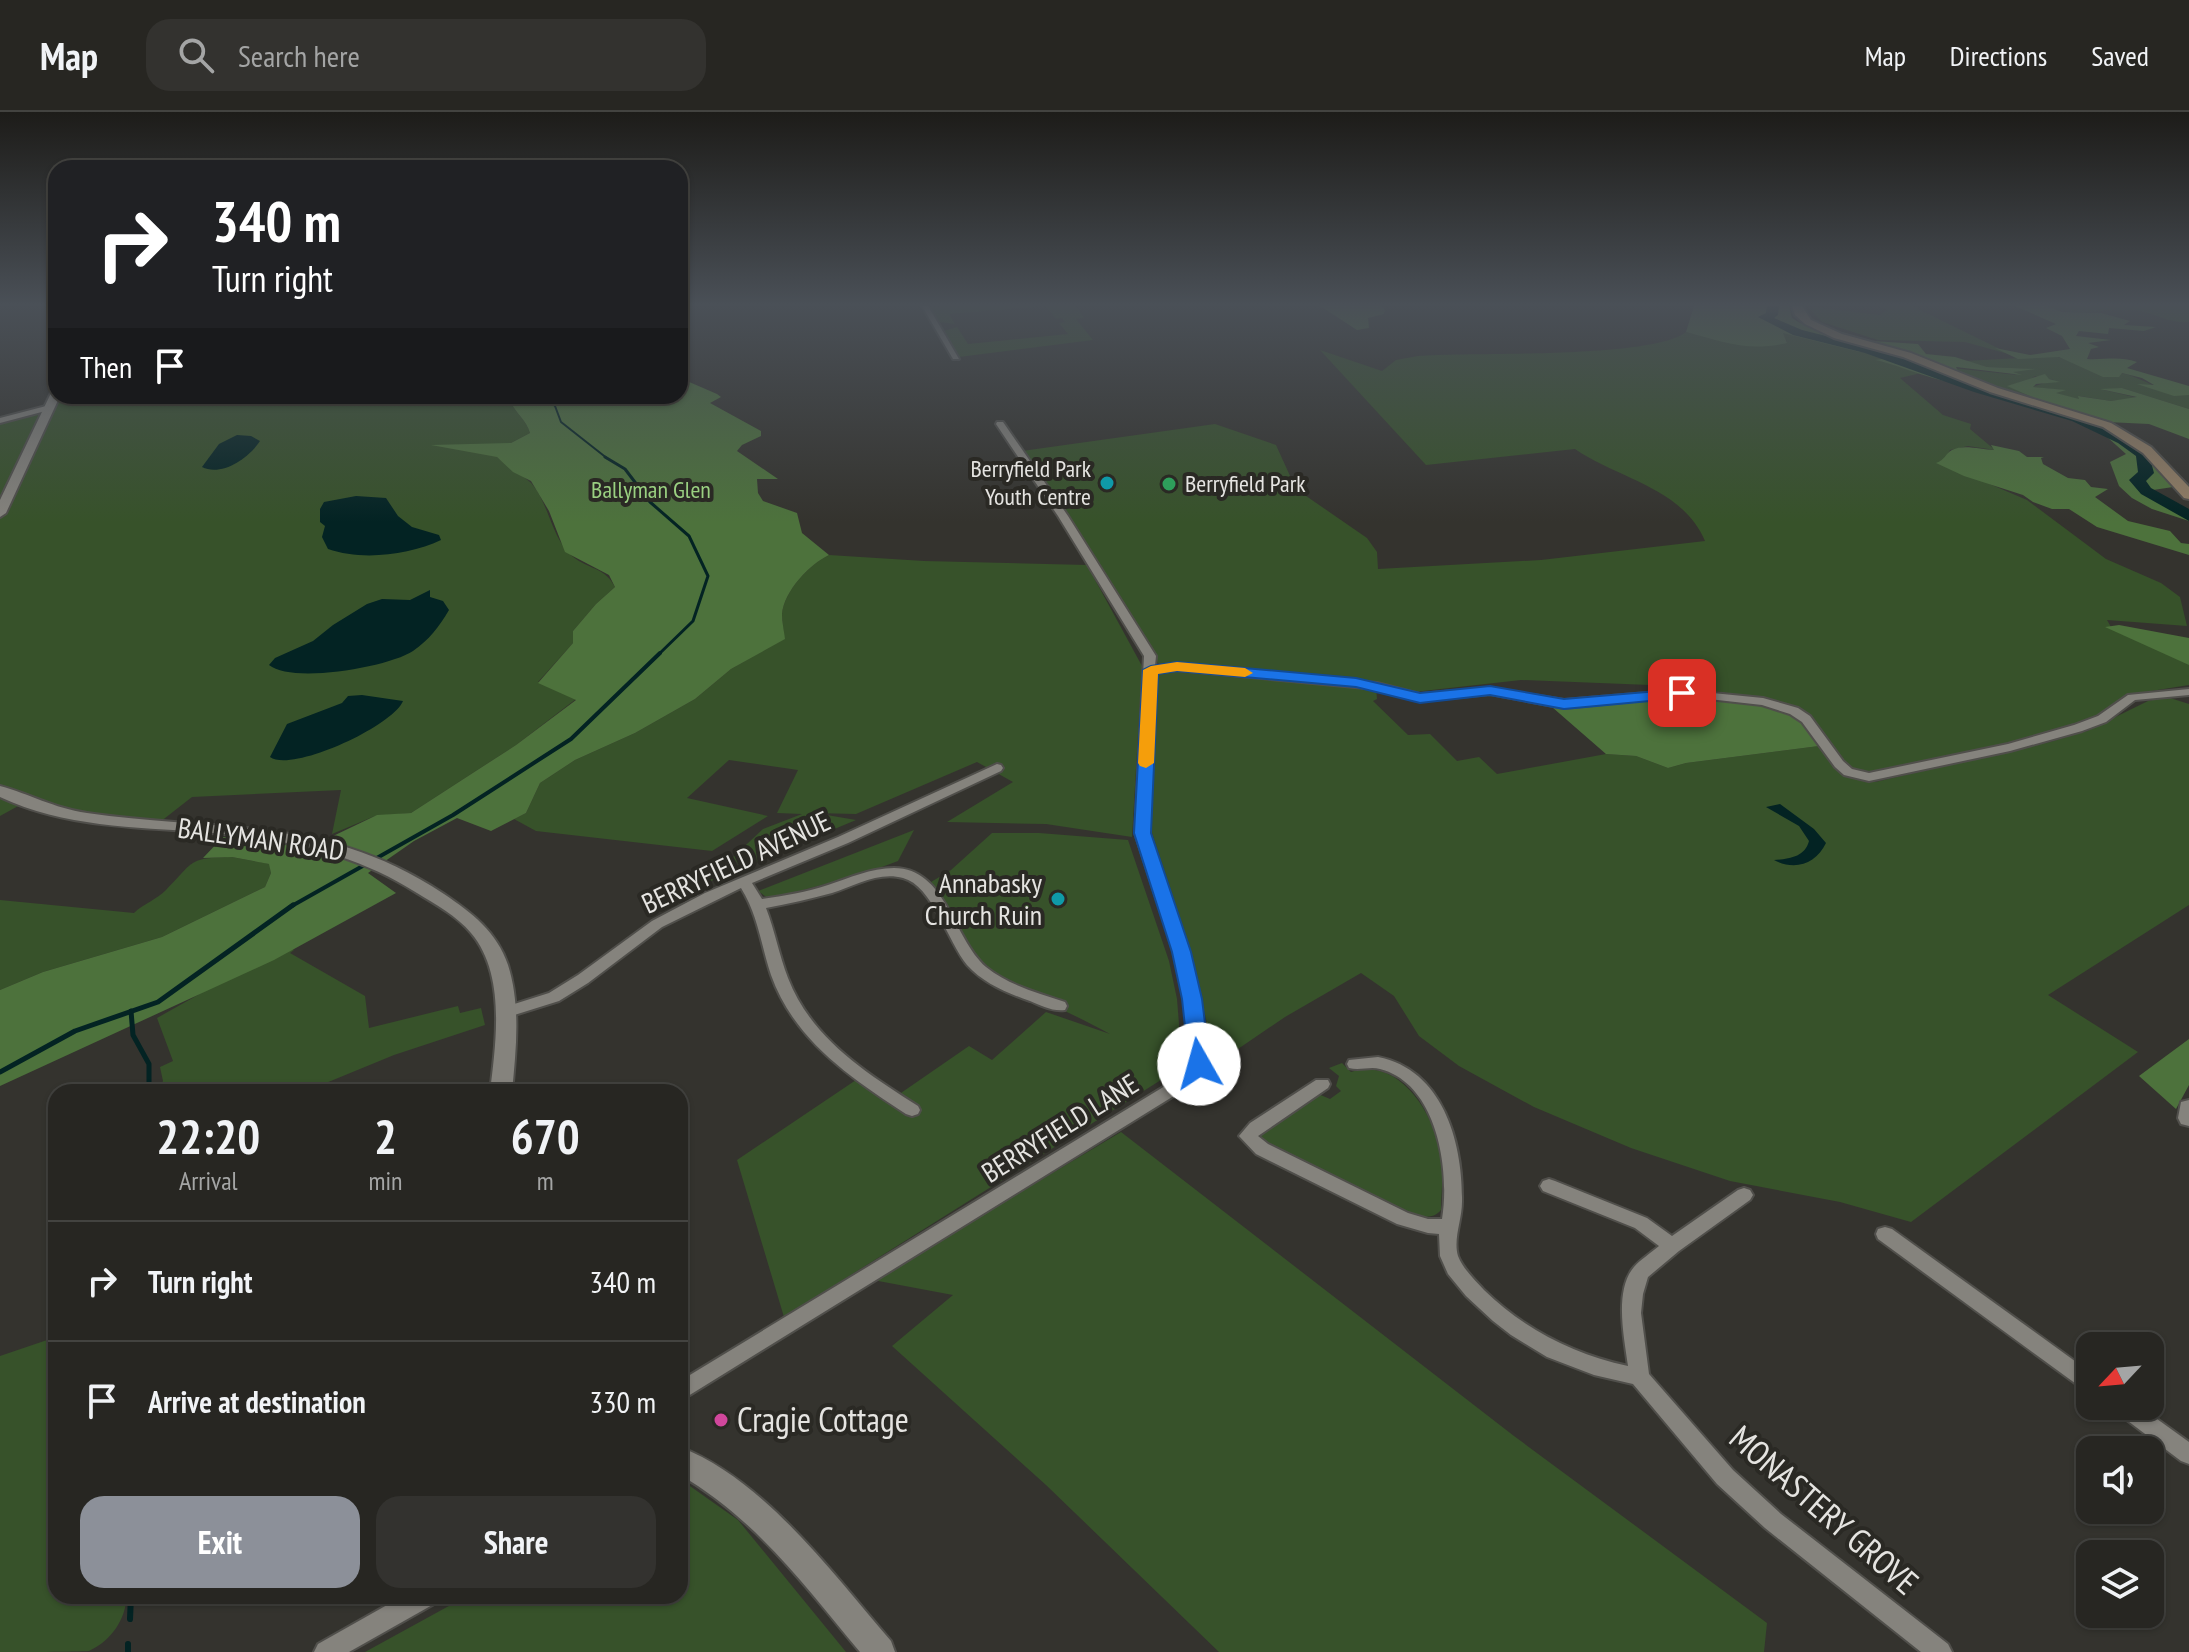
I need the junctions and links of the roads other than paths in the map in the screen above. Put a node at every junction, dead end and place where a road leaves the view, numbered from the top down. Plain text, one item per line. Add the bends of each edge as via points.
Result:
1 (1961, 378) edge
2 (51, 404) edge
3 (50, 407) junction
4 (0, 421) edge
5 (1000, 424) dead end
6 (2189, 495) edge
7 (0, 513) edge
8 (1151, 670) junction
9 (2189, 692) edge
10 (997, 768) dead end
11 (0, 791) edge
12 (744, 881) junction
13 (760, 904) junction
14 (1059, 1006) dead end
15 (505, 1013) junction
16 (1355, 1064) dead end
17 (502, 1084) edge
18 (1322, 1084) dead end
19 (2189, 1108) edge
20 (912, 1110) dead end
21 (2189, 1118) edge
22 (1549, 1186) dead end
23 (1744, 1195) dead end
24 (1451, 1227) junction
25 (1885, 1234) dead end
26 (1672, 1246) junction
27 (2076, 1373) edge
28 (1639, 1377) junction
29 (688, 1387) edge
30 (2142, 1420) edge
31 (2189, 1454) edge
32 (688, 1465) edge
33 (412, 1604) edge
34 (326, 1652) edge
35 (880, 1652) edge
36 (1940, 1652) edge

1 - 6 main road via 2107,425 2147,450
2 - 3 street
3 - 4 street
3 - 7 street
5 - 8 street, BERRYFIELD LANE via 1120,606 1150,656
8 - 9 street via 1177,667 1356,683 1420,698 1490,691 1564,704 1682,693 1763,702 1806,719 1839,764 1869,777 2078,728 2102,719 2132,697
8 - 29 street, BERRYFIELD LANE via 1142,833 1181,952 1199,1064 1171,1090
10 - 12 street, BERRYFIELD AVENUE
11 - 15 street, BALLYMAN ROAD via 60,815 317,841 390,867 425,888 490,944
12 - 13 street
12 - 15 street, BERRYFIELD AVENUE via 657,924 554,997
13 - 14 street via 873,875 906,873 928,885 953,935 982,970
13 - 20 street via 796,1015 844,1065
15 - 17 street, BALLYMAN ROAD
16 - 24 street via 1383,1063 1408,1074 1443,1119 1451,1151
18 - 24 street via 1248,1136 1262,1149 1403,1219
19 - 21 street
22 - 26 street via 1641,1223
23 - 26 street
24 - 28 street via 1448,1254 1468,1286 1504,1321 1548,1350 1594,1368
25 - 27 street
26 - 28 street via 1640,1273 1633,1294
28 - 36 street, MONASTERY GROVE via 1725,1477
30 - 31 street
32 - 35 street via 780,1534
33 - 34 street

